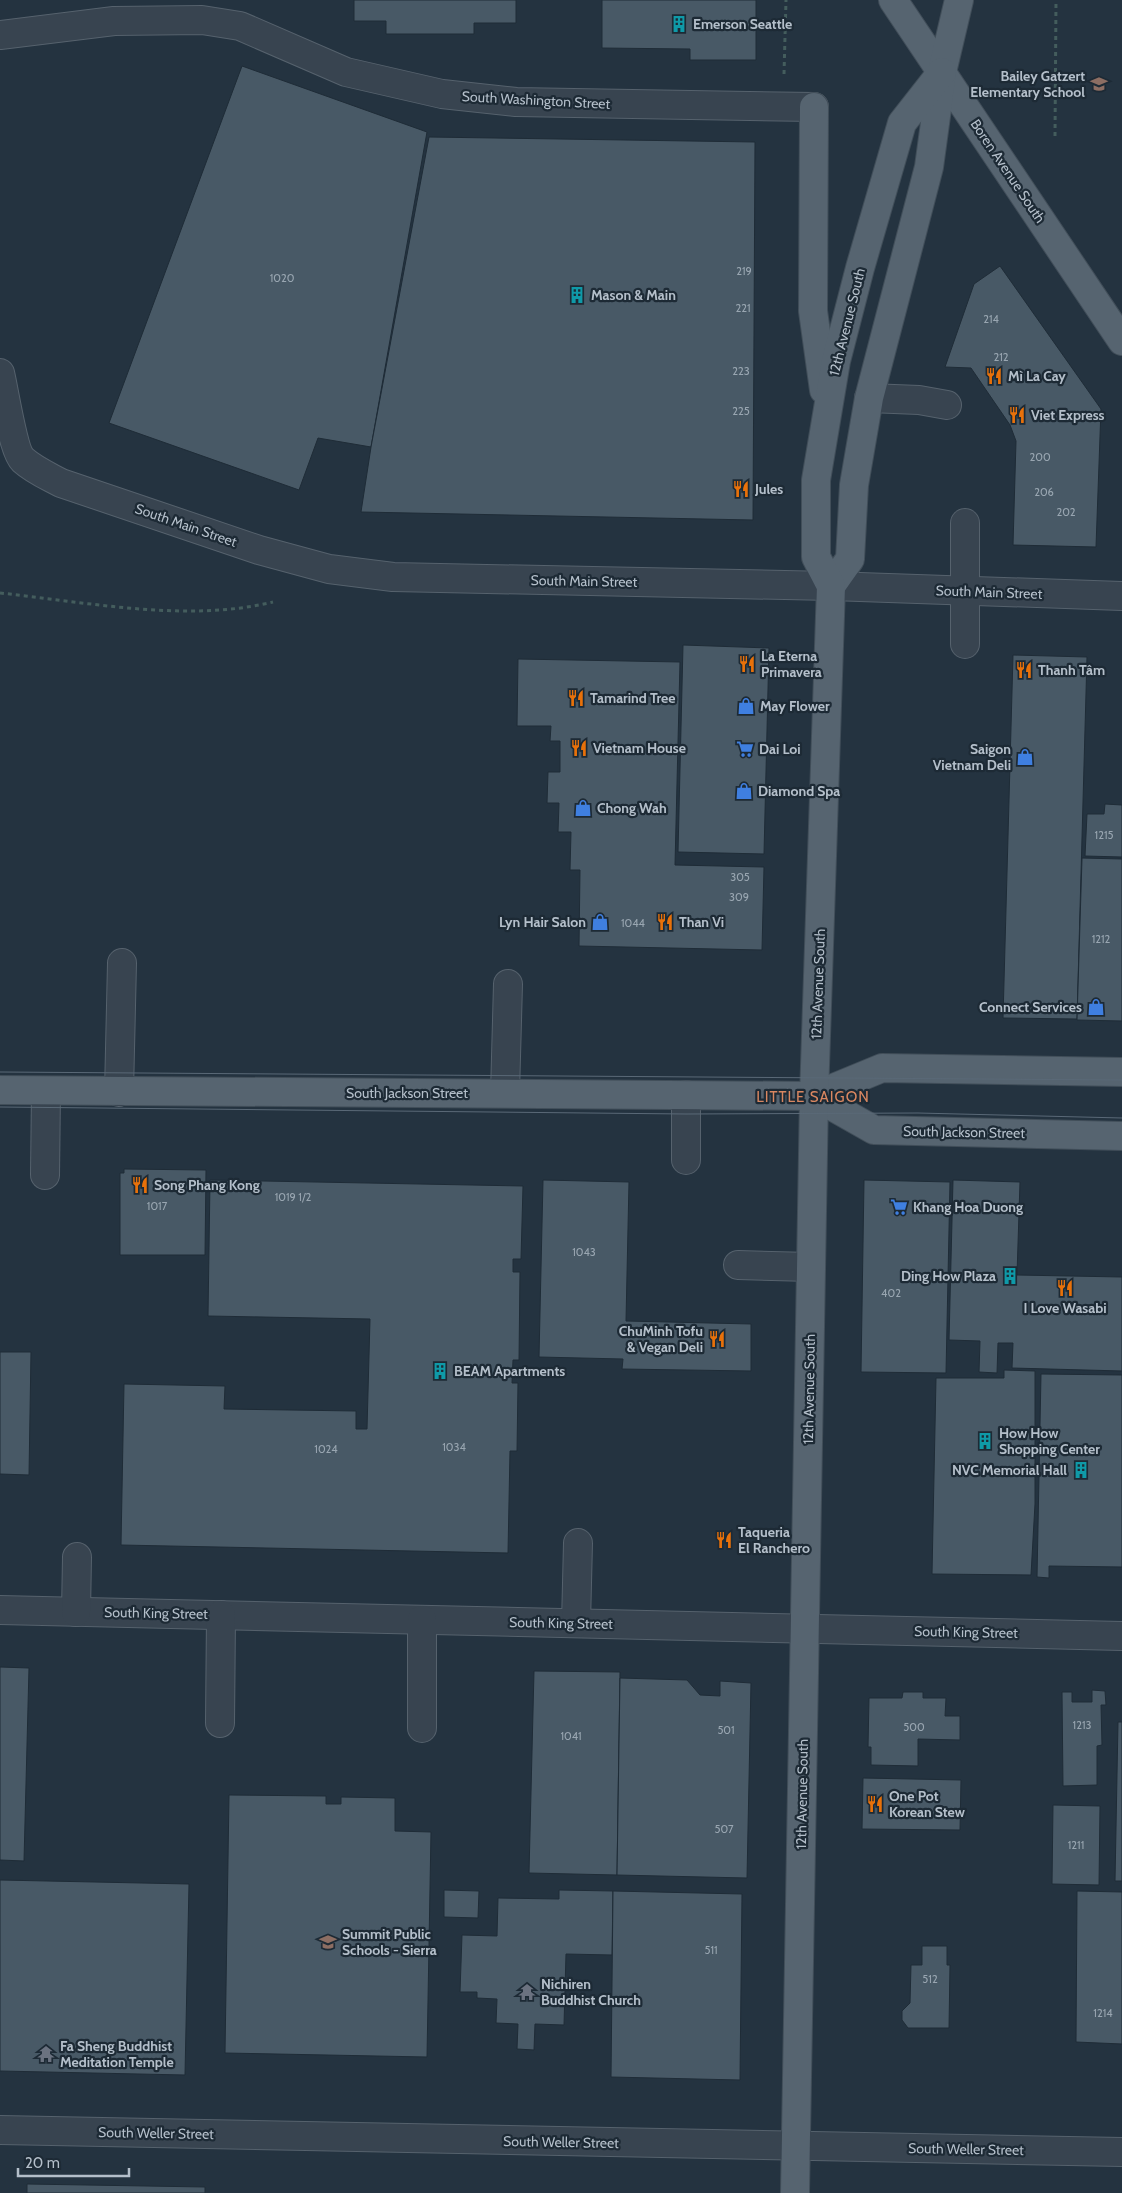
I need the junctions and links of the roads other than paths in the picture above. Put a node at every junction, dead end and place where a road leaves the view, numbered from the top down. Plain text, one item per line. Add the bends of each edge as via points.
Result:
1 (893, 0) edge
2 (959, 0) edge
3 (0, 35) edge
4 (942, 72) junction
5 (814, 107) joint
6 (1122, 341) edge
7 (0, 373) edge
8 (869, 398) junction
9 (948, 405) dead end
10 (827, 407) junction
11 (9, 450) edge
12 (965, 523) dead end
13 (832, 586) junction
14 (965, 591) junction
15 (1122, 596) edge
16 (965, 644) dead end
17 (122, 963) dead end
18 (508, 984) dead end
19 (1122, 1072) edge
20 (0, 1090) edge
21 (46, 1091) junction
22 (119, 1092) junction
23 (505, 1093) junction
24 (686, 1095) junction
25 (814, 1096) junction
26 (1122, 1136) edge
27 (686, 1160) dead end
28 (45, 1175) dead end
29 (738, 1265) dead end
30 (811, 1267) junction
31 (578, 1543) dead end
32 (77, 1557) dead end
33 (0, 1610) edge
34 (76, 1612) junction
35 (221, 1615) junction
36 (422, 1620) junction
37 (576, 1624) junction
38 (804, 1628) junction
39 (1122, 1636) edge
40 (220, 1722) dead end
41 (422, 1728) dead end
42 (0, 2130) edge
43 (796, 2146) junction
44 (1122, 2152) edge
45 (795, 2193) edge

1 - 4 main road, Boren Avenue South
2 - 4 main road, 12th Avenue South
3 - 5 street, South Washington Street via 114,21 202,20 240,26 346,72 442,94 516,102
4 - 6 main road, Boren Avenue South
4 - 8 main road, 12th Avenue South via 929,167
4 - 10 main road, 12th Avenue South via 902,123 860,268
5 - 10 main road via 812,311
7 - 11 street
8 - 9 street
8 - 13 main road, 12th Avenue South via 854,485 850,559
10 - 13 main road, 12th Avenue South via 816,480 816,557
11 - 13 street, South Main Street via 38,472 60,482 259,550 329,569 393,577
12 - 14 street
13 - 14 street, South Main Street
13 - 25 main road, 12th Avenue South
14 - 15 street, South Main Street
14 - 16 street
17 - 22 street
18 - 23 street
19 - 25 main road, South Jackson Street via 882,1068
20 - 21 main road, South Jackson Street
21 - 22 main road, South Jackson Street
21 - 28 street
22 - 23 main road, South Jackson Street
23 - 24 main road, South Jackson Street
24 - 25 main road, South Jackson Street
24 - 27 street
25 - 26 main road, South Jackson Street via 874,1130
25 - 30 main road, 12th Avenue South
29 - 30 street
30 - 38 main road, 12th Avenue South
31 - 37 street
32 - 34 street
33 - 34 street, South King Street
34 - 35 street, South King Street
35 - 36 street, South King Street
35 - 40 street
36 - 37 street, South King Street
36 - 41 street
37 - 38 street, South King Street
38 - 39 street, South King Street
38 - 43 main road, 12th Avenue South
42 - 43 street, South Weller Street
43 - 44 street, South Weller Street
43 - 45 main road, 12th Avenue South

